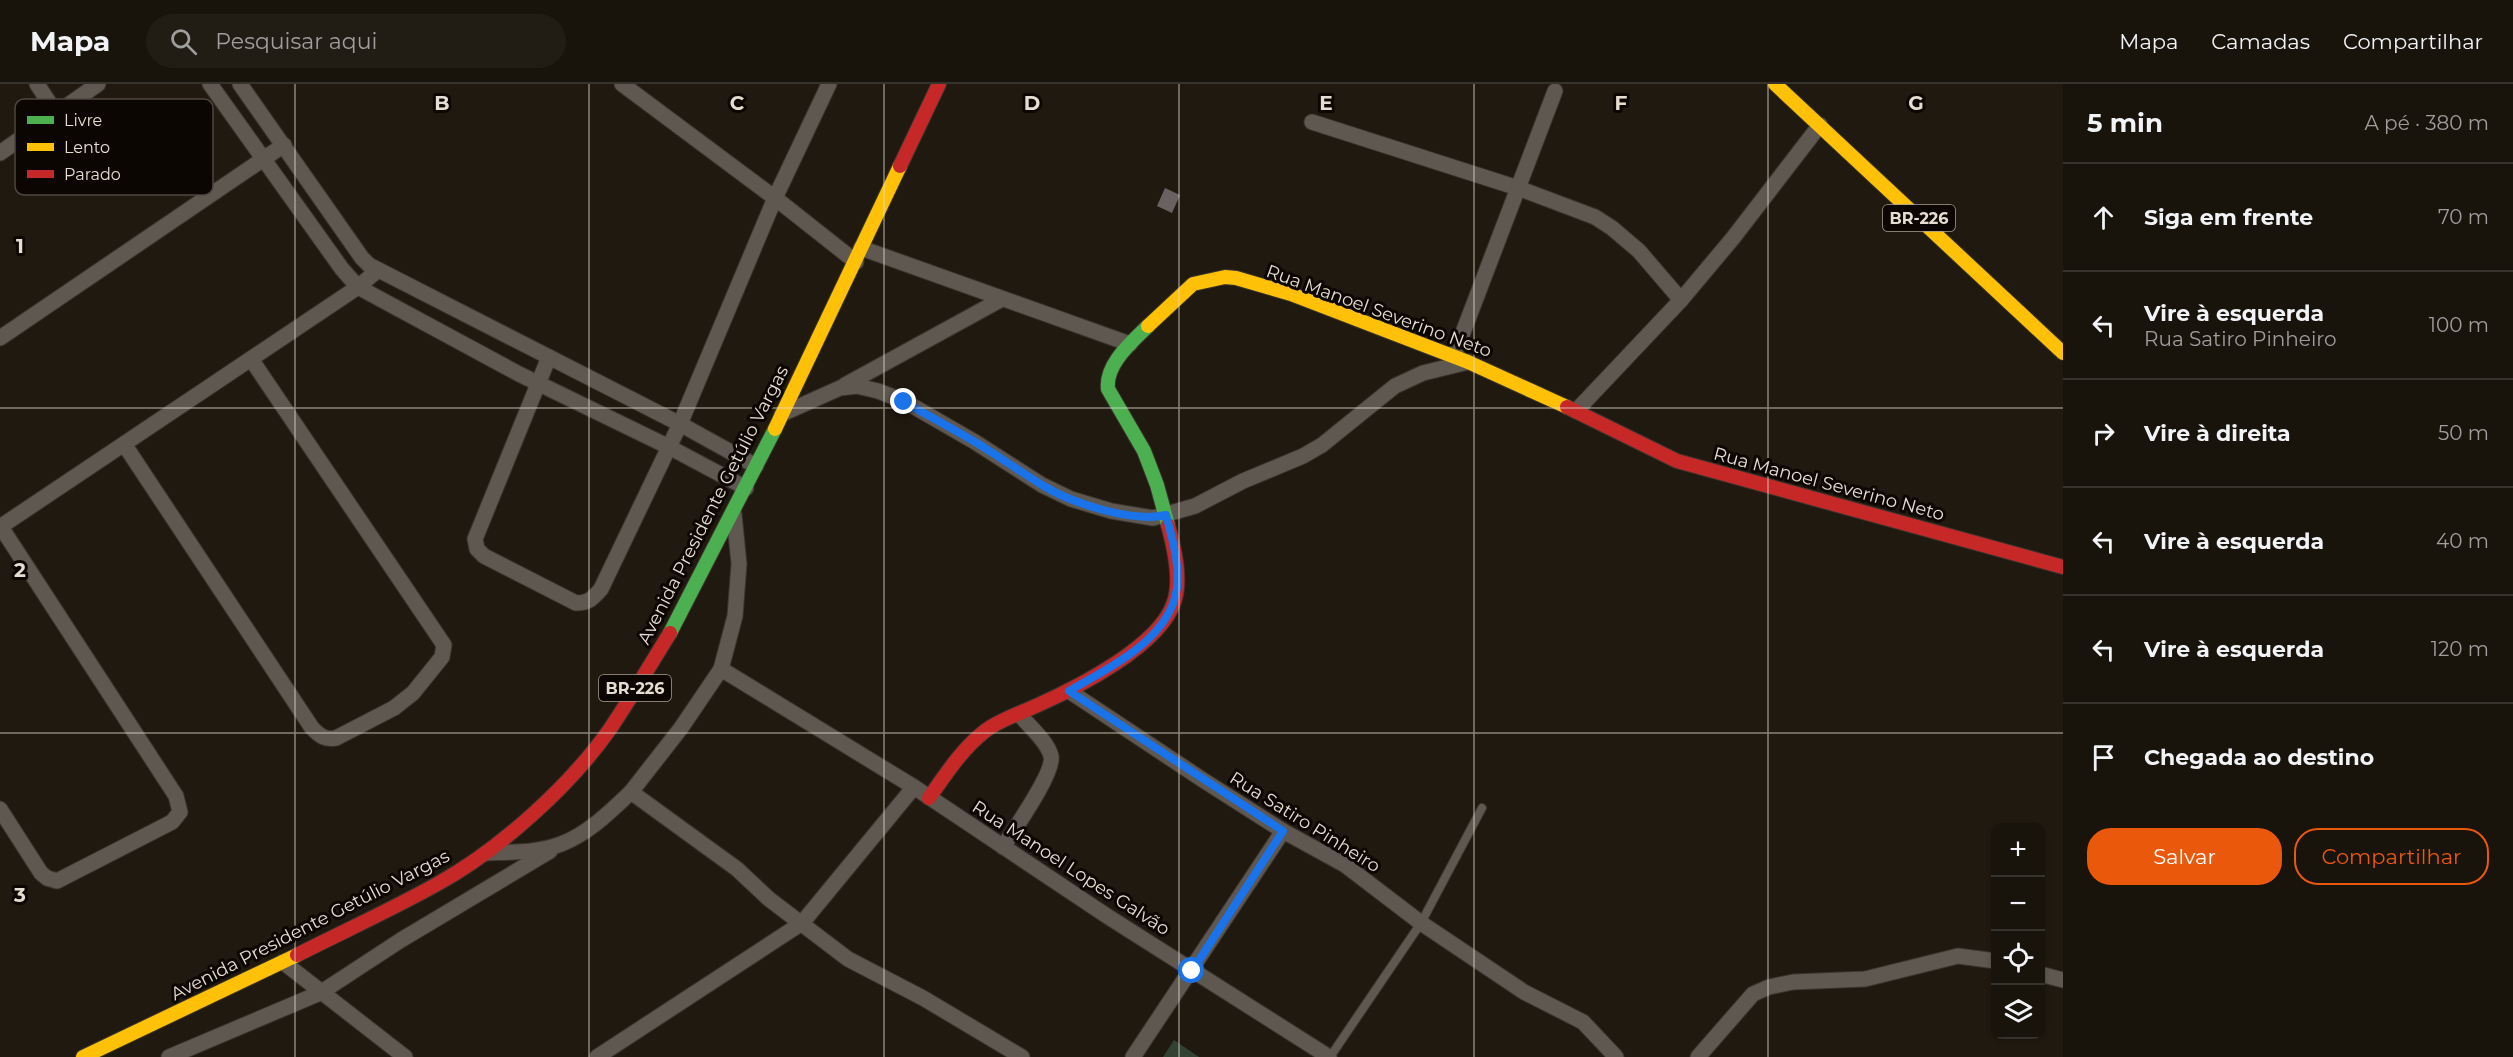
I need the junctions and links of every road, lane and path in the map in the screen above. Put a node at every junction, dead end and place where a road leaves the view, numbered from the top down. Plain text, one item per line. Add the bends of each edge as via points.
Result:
1 (37, 84) edge
2 (98, 84) edge
3 (210, 84) edge
4 (240, 84) edge
5 (622, 84) edge
6 (829, 84) edge
7 (939, 84) edge
8 (1775, 84) edge
9 (1555, 90) dead end
10 (47, 99) edge
11 (76, 99) edge
12 (1312, 122) dead end
13 (1820, 125) junction
14 (15, 142) edge
15 (284, 145) junction
16 (0, 153) edge
17 (263, 159) junction
18 (1518, 188) junction
19 (213, 193) edge
20 (210, 195) edge
21 (775, 198) junction
22 (859, 255) junction
23 (378, 270) junction
24 (358, 287) junction
25 (1002, 299) junction
26 (1681, 300) junction
27 (0, 338) edge
28 (1130, 344) junction
29 (2063, 353) edge
30 (549, 357) junction
31 (251, 359) junction
32 (1461, 359) junction
33 (537, 382) junction
34 (840, 388) junction
35 (1576, 411) junction
36 (782, 414) junction
37 (680, 424) junction
38 (124, 444) junction
39 (669, 447) junction
40 (756, 466) junction
41 (746, 488) junction
42 (733, 510) junction
43 (1166, 515) junction
44 (0, 527) edge
45 (2063, 567) edge
46 (721, 669) junction
47 (1069, 691) junction
48 (1019, 714) junction
49 (914, 787) junction
50 (631, 792) junction
51 (929, 798) junction
52 (1482, 808) dead end
53 (0, 809) edge
54 (1283, 831) junction
55 (561, 844) junction
56 (1003, 847) junction
57 (485, 853) junction
58 (802, 923) junction
59 (1421, 923) junction
60 (1991, 960) edge
61 (283, 962) junction
62 (1192, 971) junction
63 (2045, 975) edge
64 (2063, 980) edge
65 (320, 993) junction
66 (98, 1053) edge
67 (83, 1057) edge
68 (169, 1057) edge
69 (405, 1057) edge
70 (597, 1057) edge
71 (1022, 1057) edge
72 (1133, 1057) edge
73 (1330, 1057) edge
74 (1616, 1057) edge
75 (1698, 1057) edge

1 - 10 street
2 - 11 street
3 - 17 street
4 - 15 street
5 - 21 street
6 - 21 street
7 - 22 main road, Avenida Presidente Getúlio Vargas / BR-226
8 - 13 main road, BR-226
9 - 18 street
12 - 18 street
13 - 26 street
13 - 29 main road, BR-226
14 - 16 street
15 - 17 street
15 - 23 street via 362,258
17 - 19 street
17 - 24 street
18 - 26 street via 1569,206 1612,228 1639,251
18 - 32 street
20 - 27 street
21 - 22 street
21 - 37 street
22 - 25 street
22 - 36 main road, Avenida Presidente Getúlio Vargas / BR-226
23 - 24 street
23 - 30 street
24 - 31 street
24 - 33 street
25 - 28 street
25 - 34 street
26 - 35 street
28 - 32 main road, Rua Manoel Severino Neto via 1193,284 1225,278 1291,294
28 - 43 main road, Rua Manoel Severino Neto via 1111,369 1108,389 1144,451
30 - 33 street
30 - 37 street
31 - 38 street
31 - 38 street via 444,645 442,657 413,693 394,708 328,740 312,728
32 - 35 main road, Rua Manoel Severino Neto
32 - 43 street via 1395,386 1303,456 1195,506
33 - 39 street
33 - 39 street via 475,539 484,556 576,603 593,599 601,589
34 - 36 street
34 - 43 street via 857,386 904,402 1071,499 1136,516
35 - 45 main road, Rua Manoel Severino Neto via 1677,461
36 - 40 main road, Avenida Presidente Getúlio Vargas / BR-226
37 - 39 street
37 - 40 street
38 - 44 street
39 - 41 street
40 - 41 main road, Avenida Presidente Getúlio Vargas / BR-226
41 - 42 main road, Avenida Presidente Getúlio Vargas / BR-226
42 - 46 street via 739,564 737,596
42 - 57 main road, Avenida Presidente Getúlio Vargas / BR-226 via 679,618 609,730 565,782
43 - 47 main road, Rua Manoel Severino Neto via 1177,586 1169,613 1148,639
44 - 53 street via 176,796 180,812 172,822 57,881 41,873
46 - 49 street, Rua Manoel Lopes Galvão
46 - 50 street
47 - 48 main road, Rua Manoel Severino Neto
47 - 54 street, Rua Satiro Pinheiro
48 - 51 main road, Rua Manoel Severino Neto via 997,723 972,741
48 - 56 street via 1047,747 1051,764
49 - 51 street, Rua Manoel Lopes Galvão
49 - 58 street
50 - 55 street via 602,818
50 - 58 street via 737,869
51 - 56 street, Rua Manoel Lopes Galvão
52 - 59 lane
54 - 59 street, Rua Satiro Pinheiro via 1345,865
54 - 62 street
55 - 57 street via 530,851
55 - 65 street
56 - 62 street, Rua Manoel Lopes Galvão
57 - 61 main road, Avenida Presidente Getúlio Vargas / BR-226 via 440,884
58 - 70 street
58 - 71 street via 848,959
59 - 73 lane
59 - 74 street, Rua Satiro Pinheiro via 1524,992 1583,1022
60 - 75 street via 1958,956 1865,979 1769,987 1753,994
61 - 65 street
61 - 66 main road, Avenida Presidente Getúlio Vargas / BR-226
62 - 72 street
62 - 73 street, Rua Manoel Lopes Galvão
63 - 64 street
65 - 68 street
65 - 69 street
66 - 67 main road, Avenida Presidente Getúlio Vargas / BR-226

